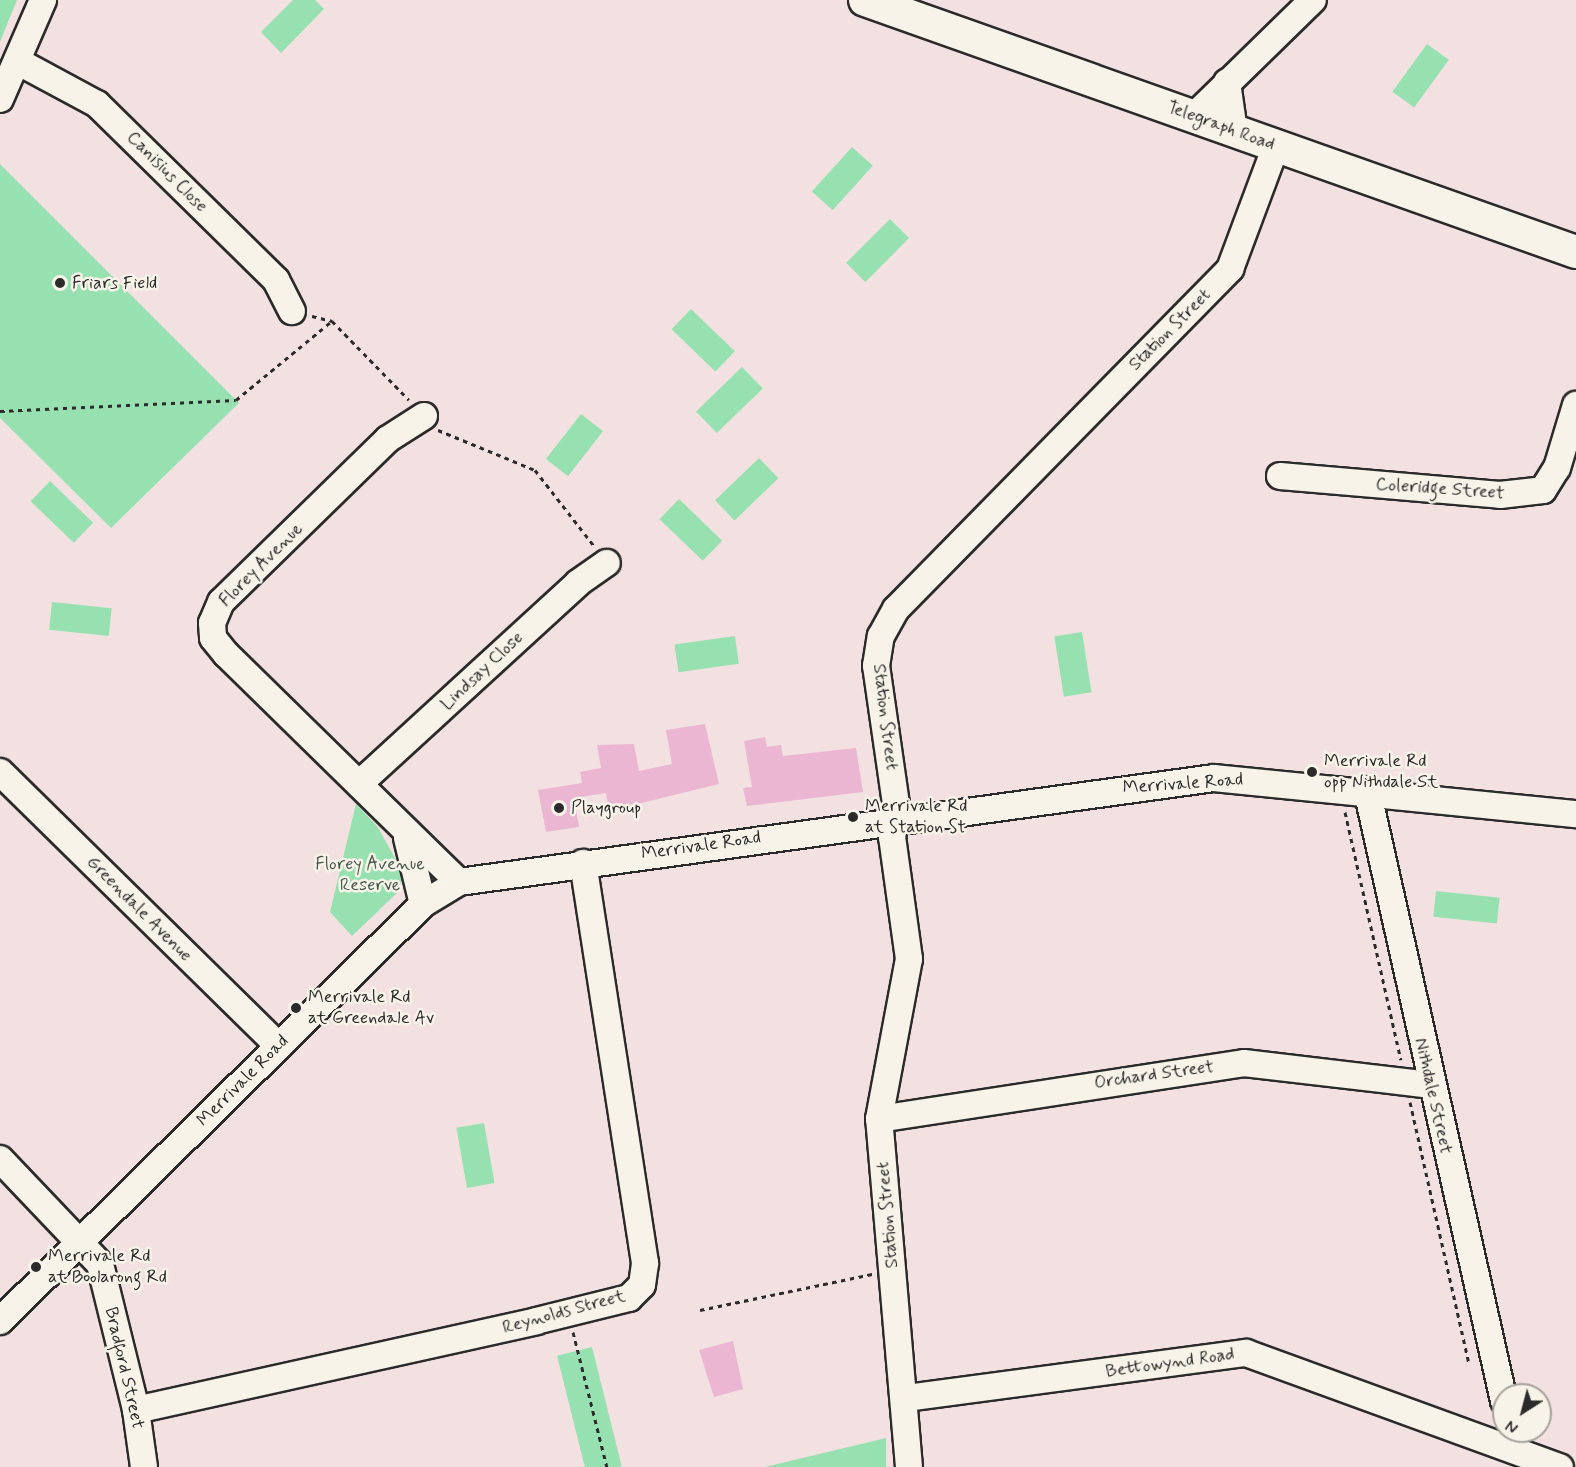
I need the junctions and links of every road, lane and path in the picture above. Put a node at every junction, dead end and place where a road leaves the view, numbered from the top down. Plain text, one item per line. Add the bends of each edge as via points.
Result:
1 (43, 0) edge
2 (865, 0) edge
3 (1313, 0) edge
4 (17, 61) junction
5 (1227, 82) junction
6 (0, 99) edge
7 (1194, 116) junction
8 (1234, 131) junction
9 (1276, 146) junction
10 (1576, 252) edge
11 (292, 311) joint
12 (332, 321) junction
13 (1576, 405) edge
14 (0, 411) edge
15 (424, 416) junction
16 (1280, 476) dead end
17 (607, 563) joint
18 (0, 772) edge
19 (359, 783) junction
20 (1367, 790) junction
21 (1576, 814) edge
22 (894, 824) junction
23 (405, 833) junction
24 (583, 863) junction
25 (459, 882) junction
26 (423, 904) junction
27 (279, 1046) junction
28 (1430, 1085) junction
29 (879, 1119) junction
30 (0, 1159) edge
31 (82, 1241) junction
32 (893, 1269) junction
33 (700, 1310) dead end
34 (569, 1313) junction
35 (0, 1321) edge
36 (1500, 1383) edge
37 (907, 1398) junction
38 (136, 1410) junction
39 (1492, 1435) edge
40 (1516, 1443) edge
41 (144, 1467) edge
42 (607, 1467) edge
43 (909, 1467) edge
44 (1560, 1467) edge

1 - 4 street
2 - 7 main road, Telegraph Road
3 - 5 street
4 - 6 street
4 - 11 street, Canisius Close via 97,104 276,280
5 - 7 street
5 - 8 street
7 - 8 main road, Telegraph Road
8 - 9 main road, Telegraph Road
9 - 10 main road, Telegraph Road
9 - 22 street, Station Street via 1230,269 887,622 876,666 897,811
11 - 12 path
12 - 14 path via 236,400
12 - 15 path
13 - 16 street, Coleridge Street via 1557,468 1542,490 1500,495
15 - 17 path via 446,438 535,470
15 - 19 street, Florey Avenue via 388,439 221,602 212,623 213,638 226,654
17 - 19 street, Lindsay Close via 578,583
18 - 27 street, Greendale Avenue
19 - 23 street, Florey Avenue
20 - 21 street, Merrivale Road
20 - 22 street, Merrivale Road via 1214,778
20 - 28 street, Nithdale Street
22 - 24 street, Merrivale Road via 755,837
22 - 29 street, Station Street via 909,978
23 - 25 street, Florey Avenue
23 - 26 street, Florey Avenue via 422,880
24 - 25 street, Merrivale Road
24 - 34 street, Reynolds Street via 645,1276 629,1298
25 - 26 street, Merrivale Road
26 - 27 street, Merrivale Road
27 - 31 street, Merrivale Road
28 - 29 street, Orchard Street via 1244,1064
28 - 36 street, Nithdale Street
29 - 32 street, Station Street
30 - 31 street, Bradford Street
31 - 35 street, Merrivale Road
31 - 38 street, Bradford Street via 100,1264
32 - 33 path
32 - 37 street, Station Street
34 - 38 street, Reynolds Street
34 - 42 path
37 - 39 street, Bettowynd Road via 1246,1353
37 - 43 street, Station Street
38 - 41 street, Bradford Street
40 - 44 street, Bettowynd Road

